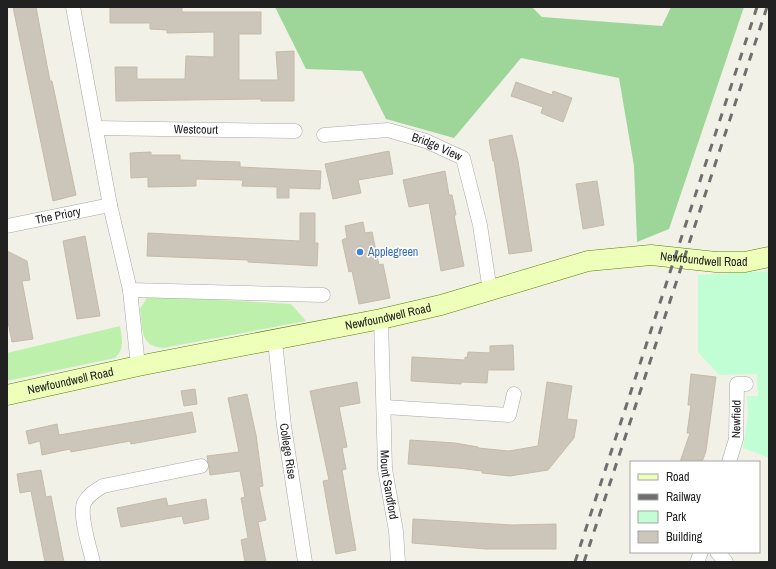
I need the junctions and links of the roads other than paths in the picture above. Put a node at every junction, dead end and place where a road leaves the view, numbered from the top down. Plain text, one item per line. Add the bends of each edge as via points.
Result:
1 (73, 7) edge
2 (96, 128) junction
3 (295, 131) dead end
4 (324, 135) dead end
5 (110, 205) junction
6 (7, 226) edge
7 (769, 257) edge
8 (130, 290) junction
9 (490, 291) junction
10 (323, 295) dead end
11 (381, 319) junction
12 (276, 341) junction
13 (138, 366) junction
14 (746, 384) dead end
15 (514, 394) dead end
16 (7, 395) edge
17 (385, 407) junction
18 (729, 461) edge
19 (201, 466) dead end
20 (719, 553) edge
21 (93, 562) edge
22 (305, 562) edge
23 (398, 562) edge
24 (726, 562) edge

1 - 2 street
2 - 3 street, Westcourt
2 - 5 street
4 - 9 street, Bridge View via 388,130 426,141 463,158 480,225
5 - 6 street, The Priory
5 - 8 street
7 - 9 main road, Newfoundwell Road via 745,262 716,262 650,255 588,261
8 - 10 street
8 - 13 street
9 - 11 main road, Newfoundwell Road
11 - 12 main road, Newfoundwell Road
11 - 17 street, Mount Sandford
12 - 13 main road, Newfoundwell Road
12 - 22 street, College Rise via 284,426
13 - 16 main road, Newfoundwell Road
14 - 18 street, Newfield via 737,384 736,439
15 - 17 street via 509,415
17 - 23 street, Mount Sandford via 386,469
19 - 21 street via 102,486 92,493 84,504 83,516
20 - 24 street

